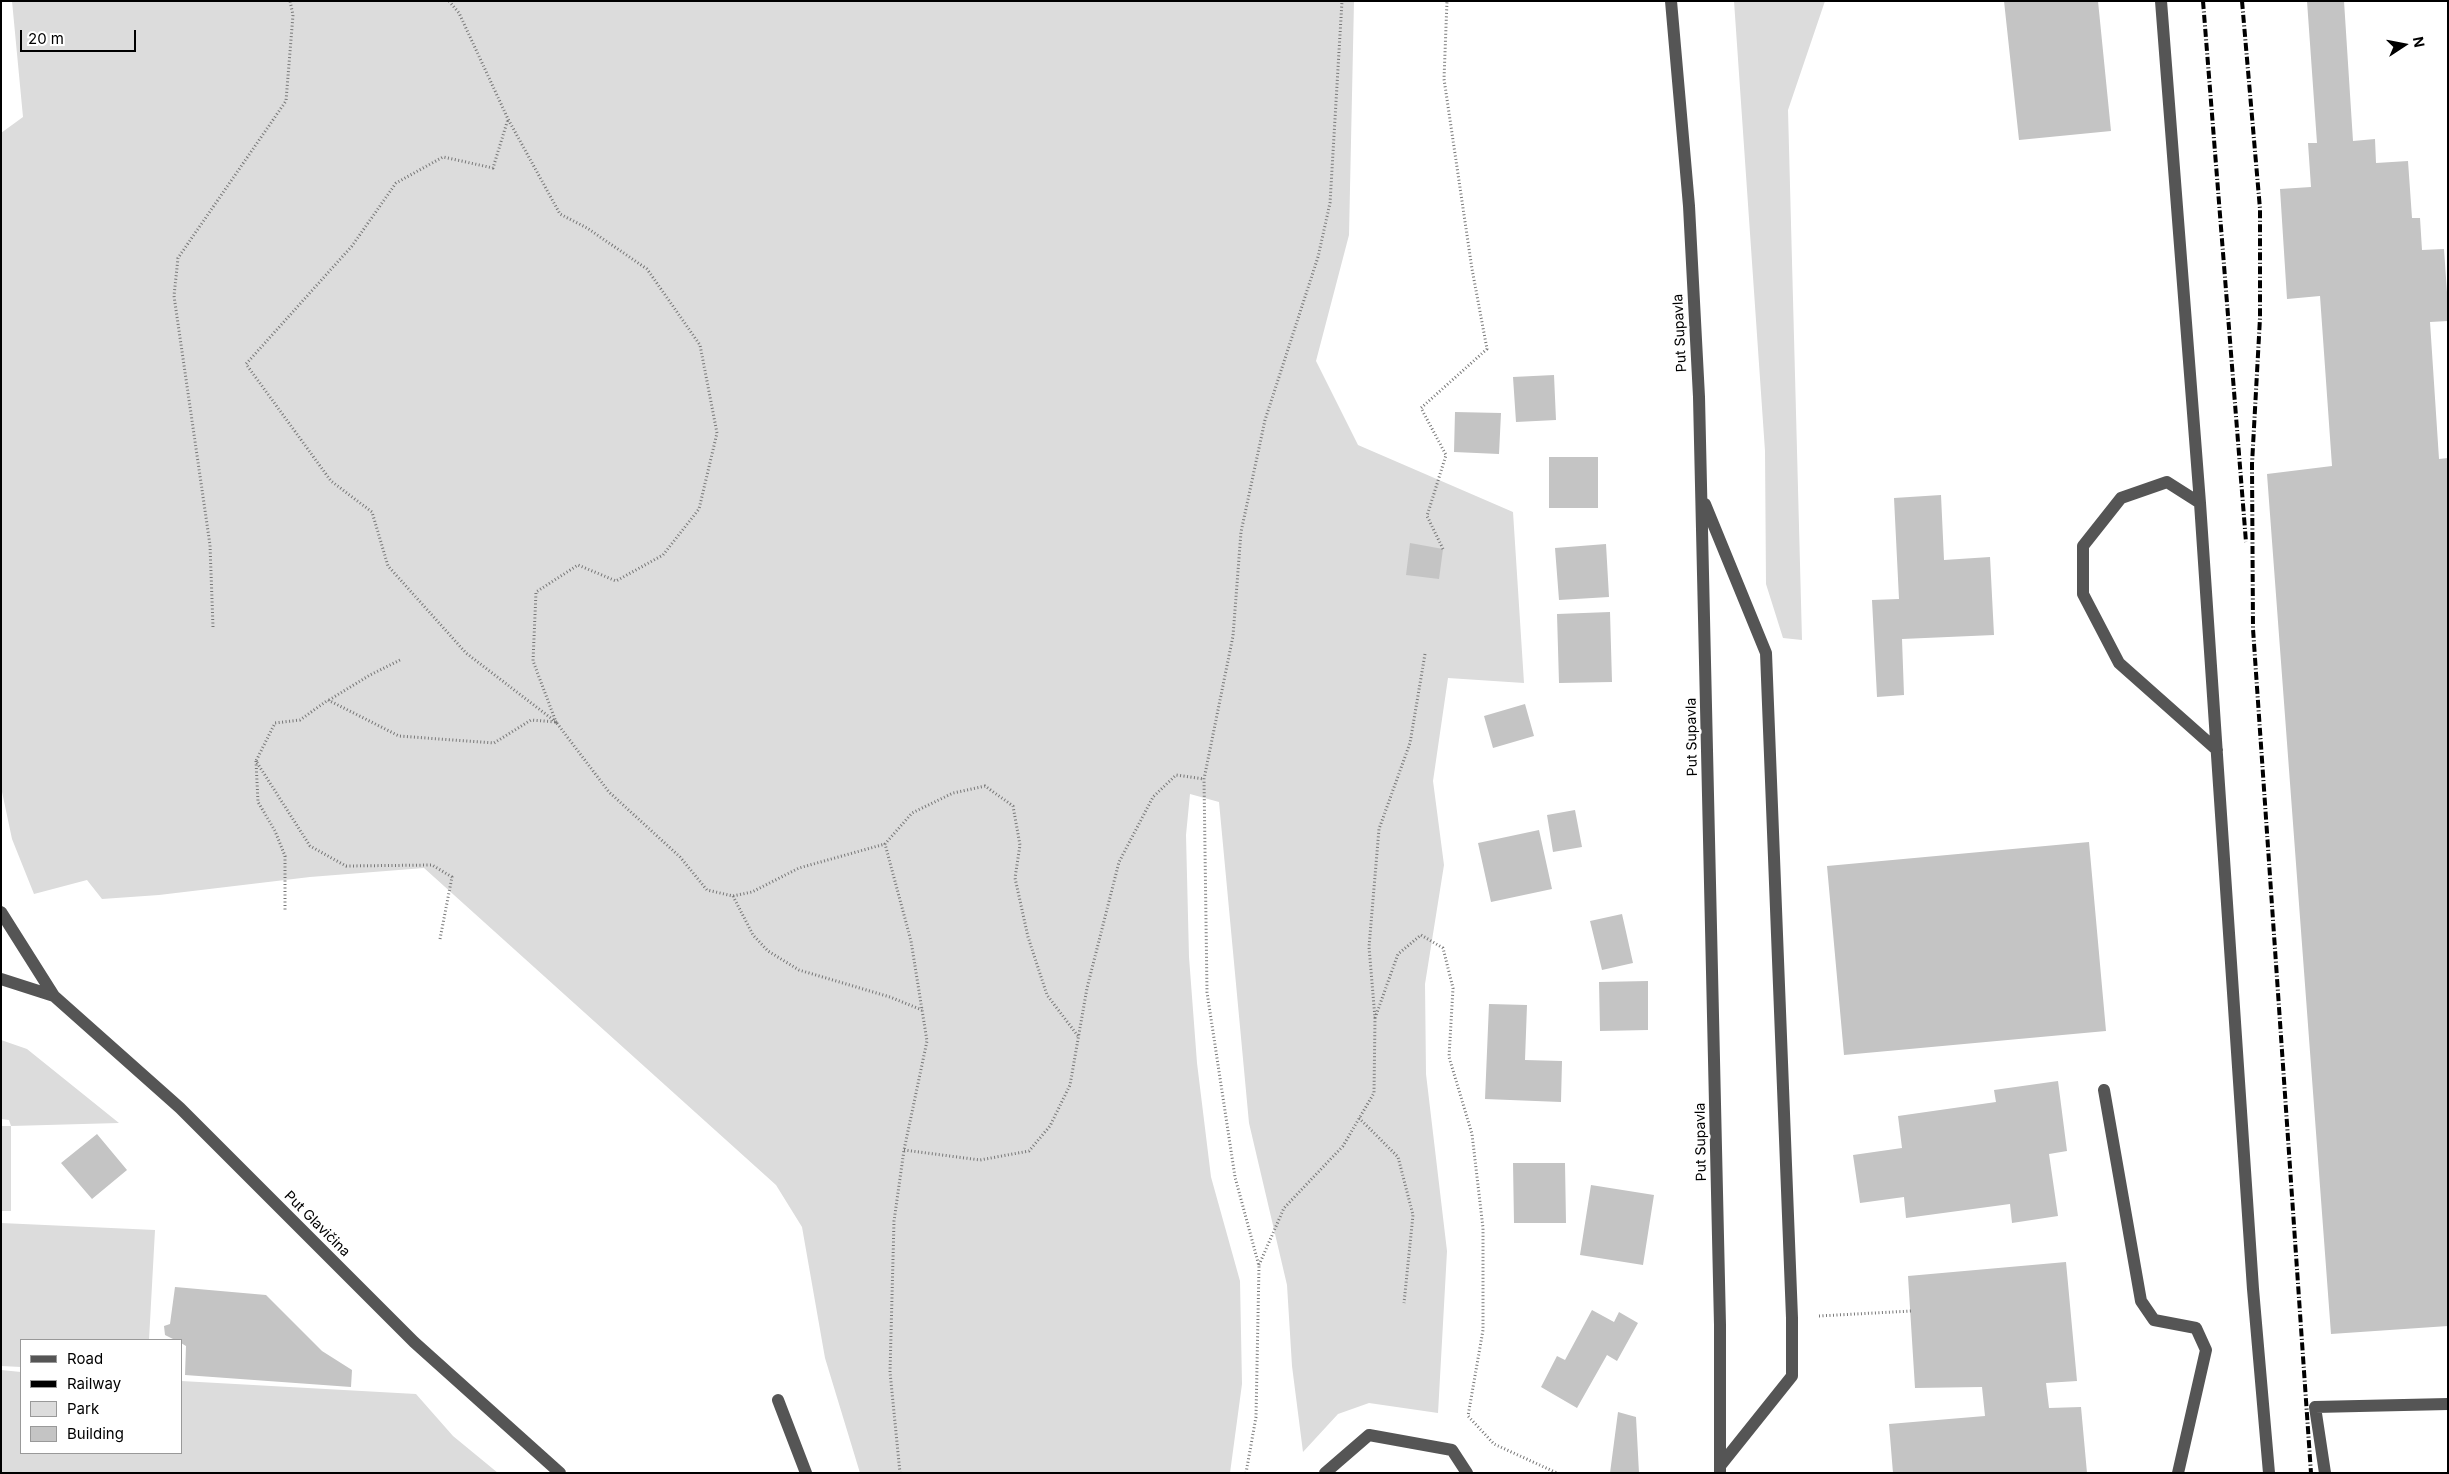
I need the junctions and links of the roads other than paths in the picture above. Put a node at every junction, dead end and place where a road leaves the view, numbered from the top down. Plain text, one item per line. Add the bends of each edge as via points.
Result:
1 (1671, 1) edge
2 (2161, 1) edge
3 (1701, 496) junction
4 (2200, 503) junction
5 (2217, 750) junction
6 (1, 912) edge
7 (1, 979) edge
8 (54, 996) junction
9 (2104, 1090) dead end
10 (778, 1400) dead end
11 (2448, 1404) edge
12 (1720, 1469) edge
13 (560, 1473) edge
14 (806, 1473) edge
15 (1325, 1473) edge
16 (1467, 1473) edge
17 (2178, 1473) edge
18 (2269, 1473) edge
19 (2325, 1473) edge

1 - 3 street, Put Supavla via 1689,206
2 - 4 street
3 - 12 street, Put Supavla
3 - 12 street via 1766,653 1792,1318 1792,1376
4 - 5 street
4 - 5 street via 2167,482 2121,498 2083,546 2083,594 2119,663
5 - 18 street via 2253,1289
6 - 8 street, Put Glavičina
7 - 8 street, Put Glavičina
8 - 13 street, Put Glavičina via 180,1108 414,1342
9 - 17 street via 2141,1301 2154,1320 2196,1328 2206,1350
10 - 14 street
11 - 19 street via 2315,1407
15 - 16 street via 1369,1435 1452,1450

